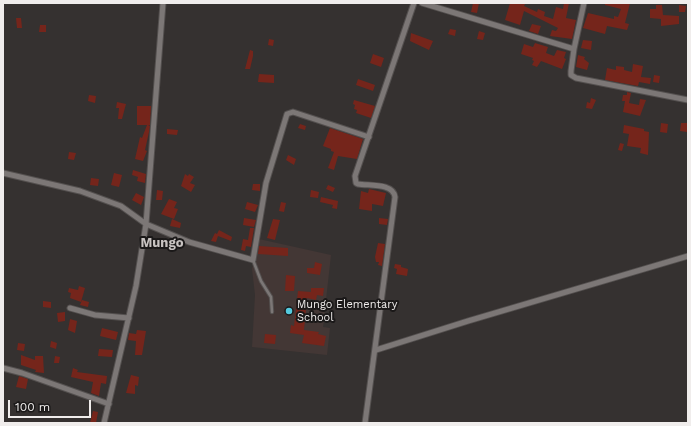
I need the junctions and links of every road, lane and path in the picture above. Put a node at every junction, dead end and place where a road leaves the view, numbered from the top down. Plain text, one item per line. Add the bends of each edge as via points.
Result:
1 (163, 3) edge
2 (414, 3) edge
3 (422, 3) edge
4 (584, 3) edge
5 (574, 49) junction
6 (688, 100) edge
7 (369, 137) junction
8 (3, 173) edge
9 (146, 224) junction
10 (688, 256) edge
11 (253, 260) junction
12 (70, 308) dead end
13 (272, 312) dead end
14 (129, 318) junction
15 (376, 350) junction
16 (3, 368) edge
17 (109, 404) junction
18 (104, 423) edge
19 (365, 423) edge

1 - 9 street
2 - 7 street
3 - 5 street
4 - 5 street
5 - 6 street via 571,74 576,78
7 - 11 street via 293,112 287,114 266,182
7 - 15 street via 355,176 356,183 389,188 395,197
8 - 9 street via 80,191 121,206
9 - 11 street via 189,242
9 - 14 street
10 - 15 street via 461,322
11 - 13 lane via 271,297
12 - 14 street via 95,315
14 - 17 street
15 - 19 street
16 - 17 street
17 - 18 street

